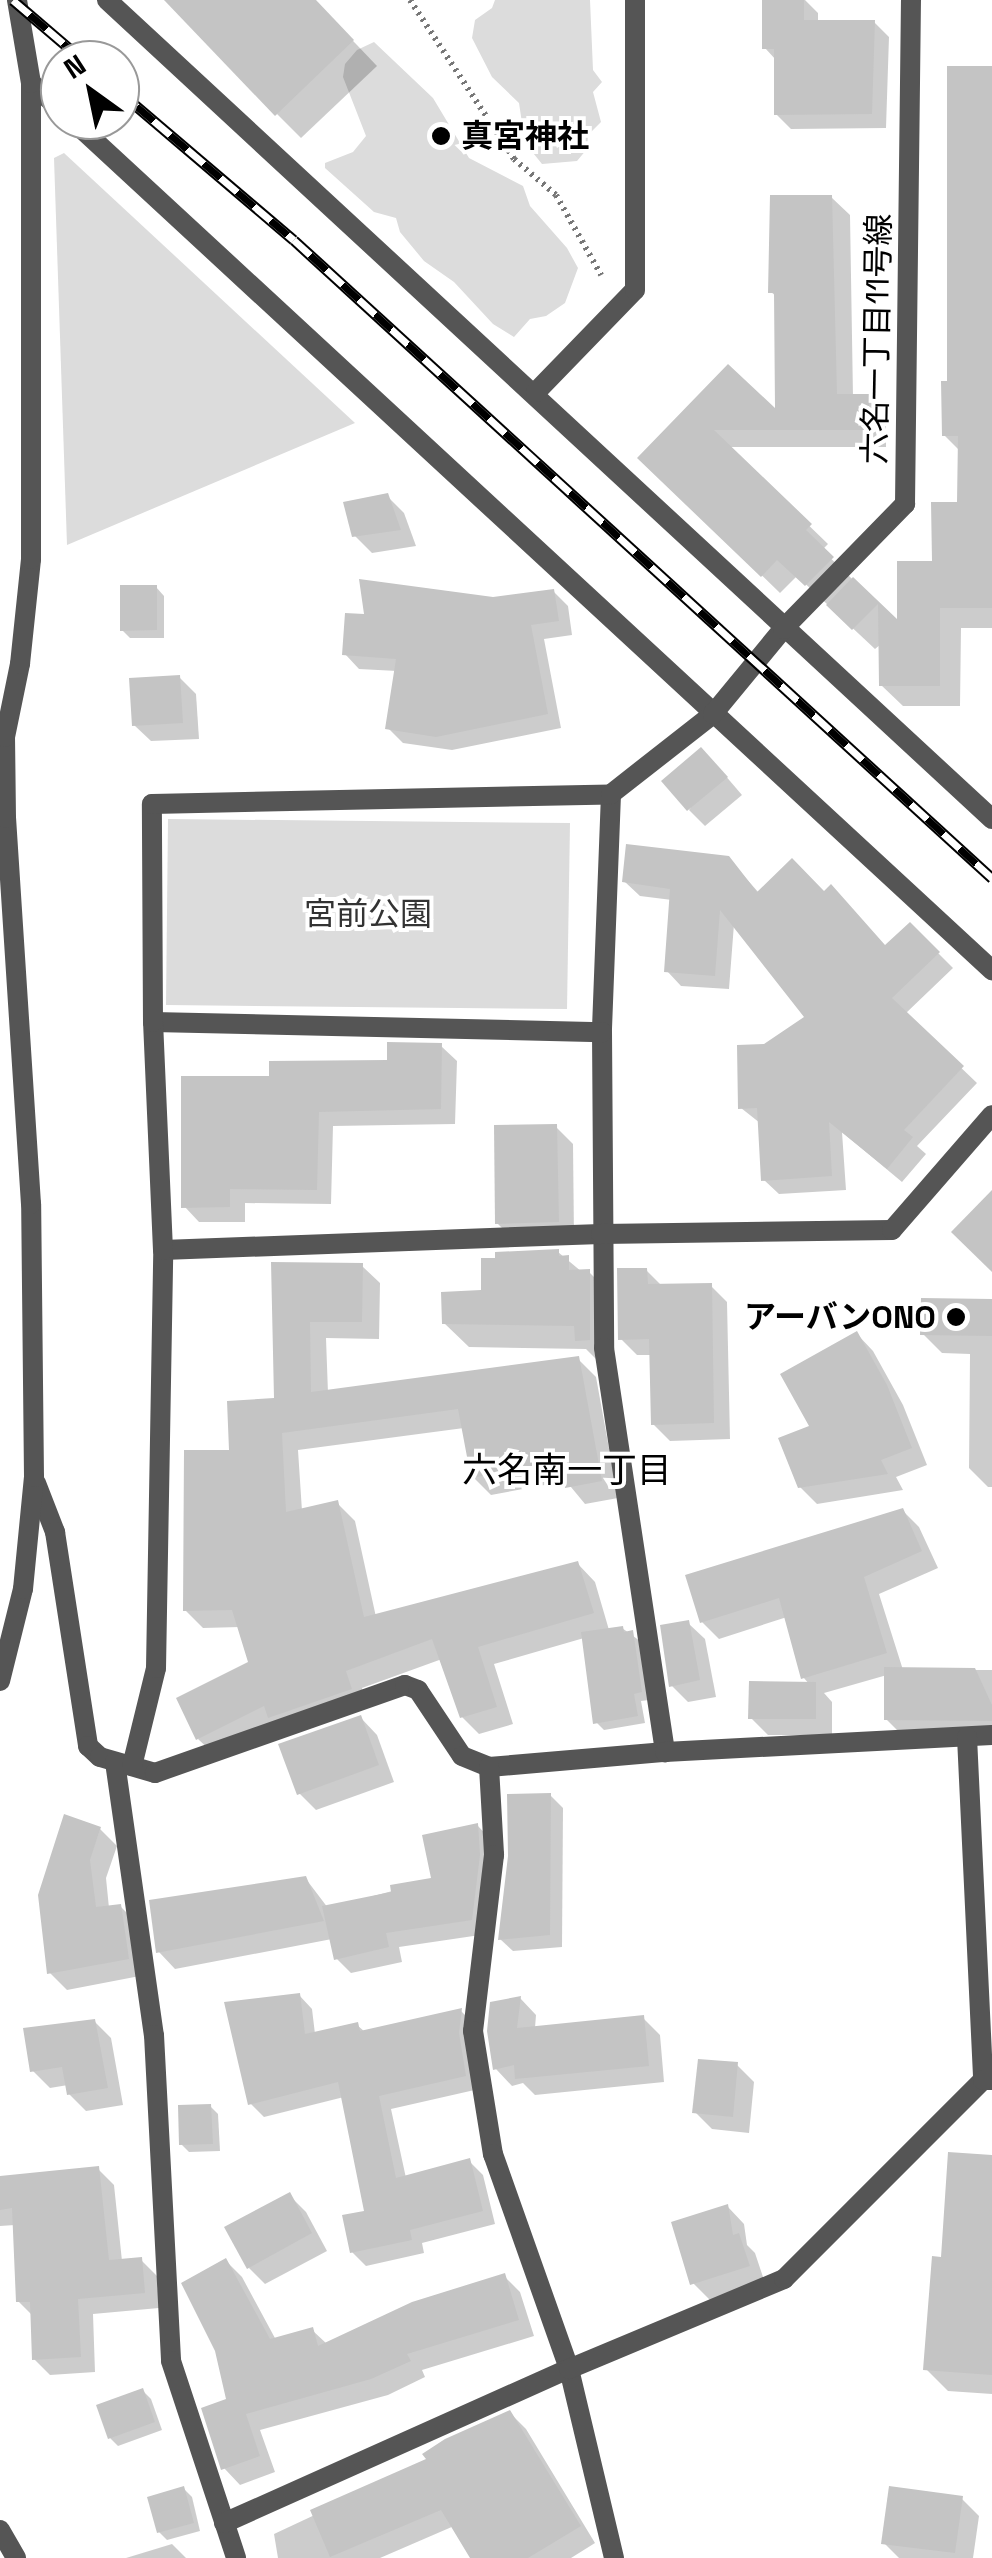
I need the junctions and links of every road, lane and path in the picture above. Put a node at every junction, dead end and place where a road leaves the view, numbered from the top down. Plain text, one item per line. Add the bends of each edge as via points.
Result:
1 (17, 0) edge
2 (108, 0) edge
3 (410, 0) edge
4 (635, 0) edge
5 (911, 0) edge
6 (32, 83) junction
7 (40, 90) edge
8 (94, 140) edge
9 (619, 306) junction
10 (536, 392) junction
11 (783, 629) junction
12 (713, 714) junction
13 (0, 793) edge
14 (612, 794) junction
15 (6, 818) junction
16 (992, 819) edge
17 (992, 970) edge
18 (153, 1022) junction
19 (602, 1032) junction
20 (992, 1115) edge
21 (601, 1234) junction
22 (163, 1250) junction
23 (34, 1476) junction
24 (0, 1680) edge
25 (992, 1735) edge
26 (967, 1737) junction
27 (665, 1752) junction
28 (124, 1764) junction
29 (489, 1767) junction
30 (987, 2080) edge
31 (569, 2369) junction
32 (224, 2524) junction
33 (0, 2530) edge
34 (16, 2558) edge
35 (236, 2558) edge
36 (614, 2558) edge

1 - 6 street
2 - 10 street
3 - 9 path via 514,159 556,195
4 - 9 street via 635,290
5 - 11 street, 六名一丁目11号線 via 905,504
6 - 7 street
6 - 15 street via 31,560 5,738
8 - 12 street
9 - 10 street
10 - 11 street
11 - 12 street, 六名一丁目11号線
11 - 16 street
12 - 14 street, 六名一丁目11号線
12 - 17 street
13 - 15 street
14 - 18 street via 152,804
14 - 19 street
15 - 23 street via 31,1204
18 - 19 street
18 - 22 street
19 - 21 street
20 - 21 street via 892,1230
21 - 22 street
21 - 27 street via 604,1348
22 - 28 street via 156,1668
23 - 24 street via 23,1589
23 - 28 street via 55,1532 88,1746
25 - 26 street
26 - 27 street
26 - 30 street
27 - 29 street
28 - 29 street via 155,1772 406,1685 418,1690 462,1756
28 - 32 street via 154,2035 171,2361
29 - 31 street via 494,1855 473,2031 493,2154
30 - 31 street via 784,2279
31 - 32 street
31 - 36 street
32 - 35 street
33 - 34 street

